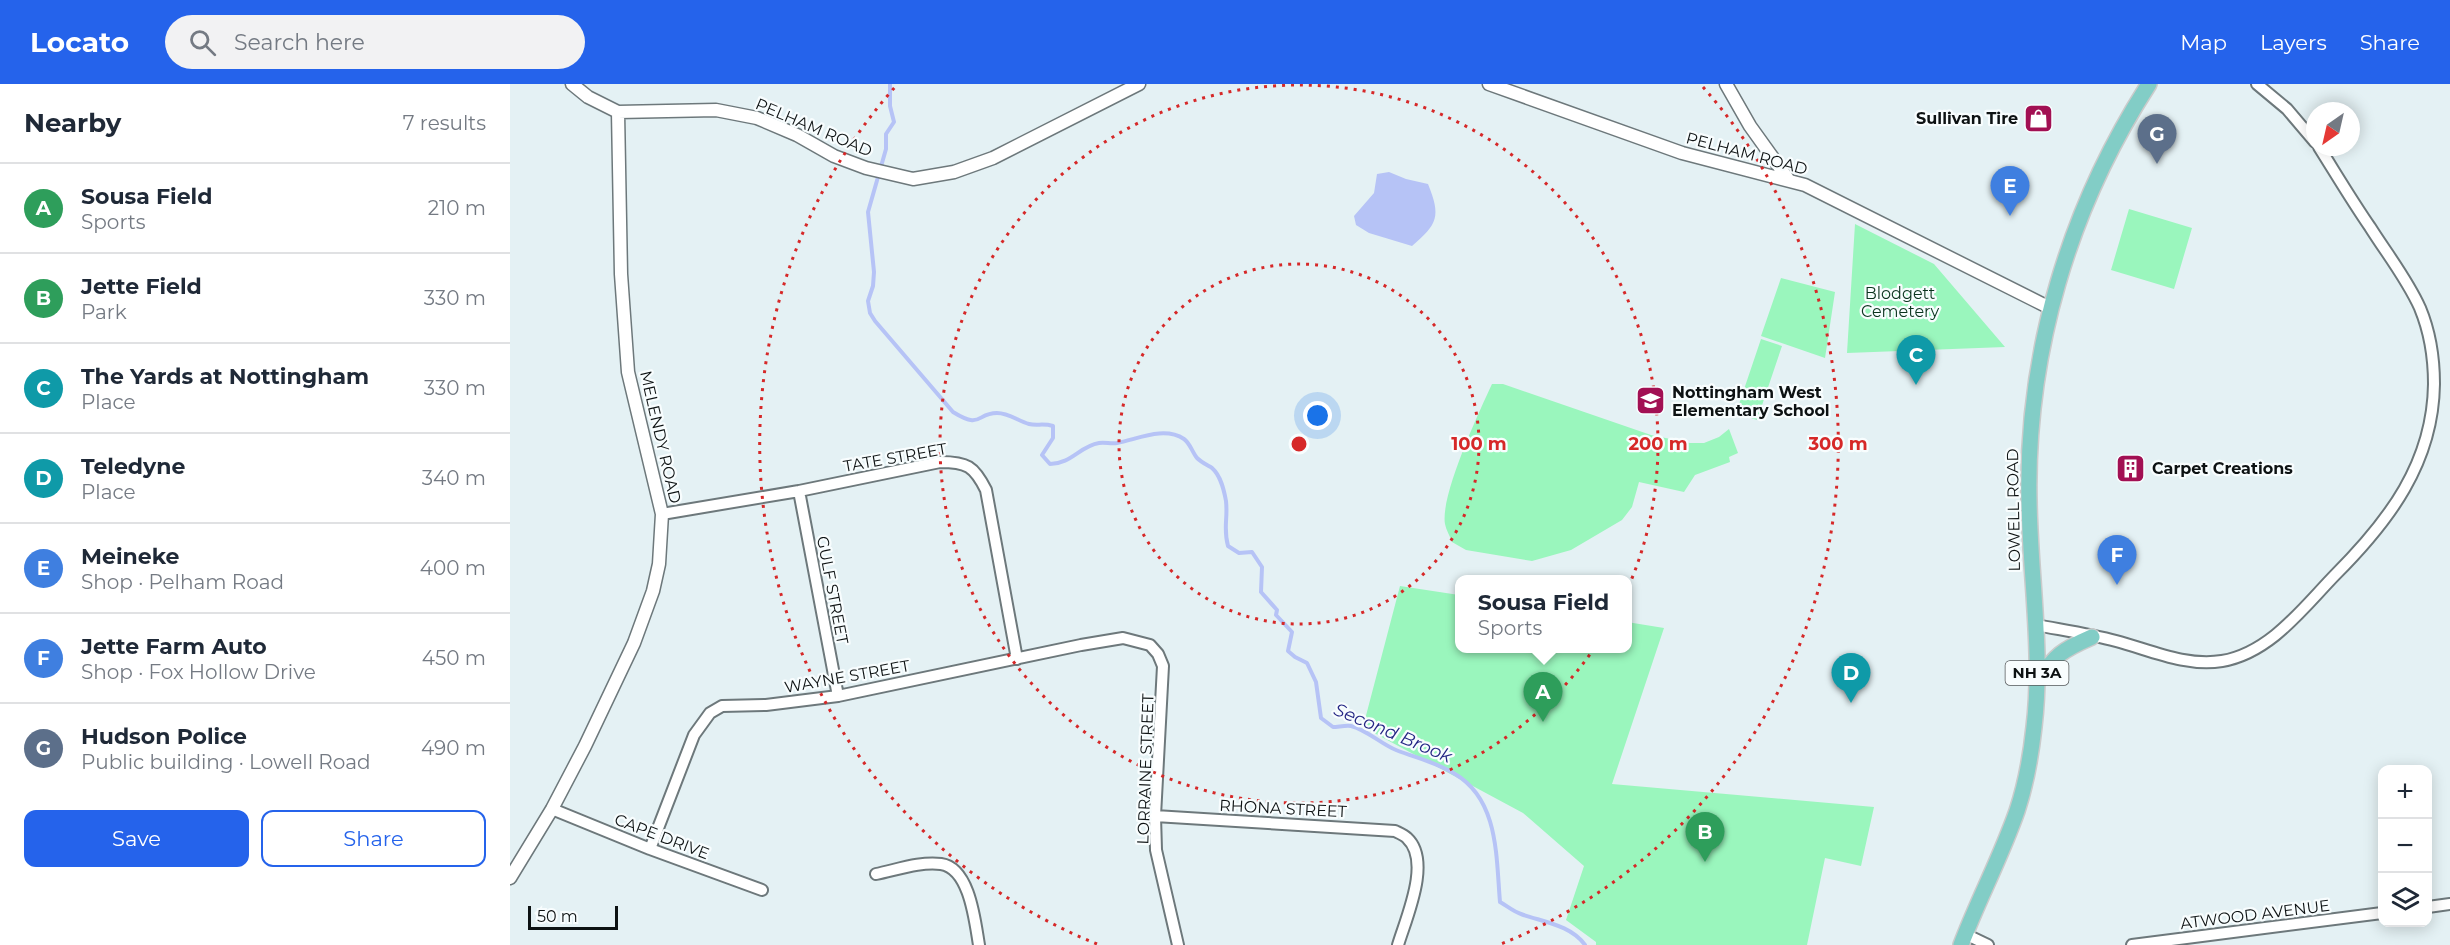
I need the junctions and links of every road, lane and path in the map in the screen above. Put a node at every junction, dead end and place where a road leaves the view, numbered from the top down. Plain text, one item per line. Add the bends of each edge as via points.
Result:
1 (572, 84) edge
2 (1139, 84) edge
3 (1489, 84) edge
4 (1726, 84) edge
5 (2149, 84) edge
6 (2257, 84) edge
7 (618, 112) junction
8 (2306, 131) edge
9 (2325, 156) edge
10 (1788, 179) junction
11 (2050, 308) junction
12 (799, 491) junction
13 (662, 514) junction
14 (2036, 624) junction
15 (2092, 636) junction
16 (1137, 641) joint
17 (1017, 659) junction
18 (2037, 682) junction
19 (838, 696) junction
20 (552, 809) junction
21 (1155, 816) junction
22 (650, 849) junction
23 (876, 874) dead end
24 (510, 878) edge
25 (762, 890) dead end
26 (2450, 904) edge
27 (2432, 906) edge
28 (2378, 914) edge
29 (1963, 940) edge
30 (2177, 942) edge
31 (979, 945) edge
32 (1178, 945) edge
33 (1398, 945) edge
34 (1988, 945) edge
35 (2132, 945) edge

1 - 7 street, PELHAM ROAD
2 - 7 street, PELHAM ROAD via 993,158 954,172 913,179 866,168 757,118 736,113
3 - 10 street, PELHAM ROAD via 1682,153
4 - 10 street
5 - 11 main road, LOWELL ROAD / NH 3A via 2124,123 2088,198
6 - 8 street
7 - 13 street, MELENDY ROAD via 621,274 628,372
9 - 15 street via 2406,282 2424,320 2433,361 2434,401 2430,428 2416,469 2370,539 2276,635 2249,653 2223,661 2195,662
10 - 11 street, PELHAM ROAD via 1836,199
11 - 14 main road, LOWELL ROAD / NH 3A via 2030,440
12 - 13 street, TATE STREET
12 - 17 street, TATE STREET via 940,462 972,467 986,489
12 - 19 street, GULF STREET
13 - 20 street, MELENDY ROAD via 659,564 644,617
14 - 15 street
14 - 18 main road, LOWELL ROAD / NH 3A
15 - 18 main road via 2065,648
16 - 17 street, WAYNE STREET via 1123,638
16 - 21 street, LORRAINE STREET via 1150,645 1163,666
17 - 19 street, WAYNE STREET
18 - 29 main road, LOWELL ROAD / NH 3A via 2027,772 2017,810
19 - 22 street, WAYNE STREET via 722,706 710,713 694,735
20 - 22 street, CAPE DRIVE
20 - 24 street, MELENDY ROAD
21 - 32 street, LORRAINE STREET via 1156,850
21 - 33 street, RHONA STREET via 1395,831 1407,838 1415,850 1418,870
22 - 25 street, CAPE DRIVE
23 - 31 street via 925,864 943,864 959,873 969,895
26 - 27 street
28 - 30 street, ATWOOD AVENUE
29 - 34 street
30 - 35 street, ATWOOD AVENUE

